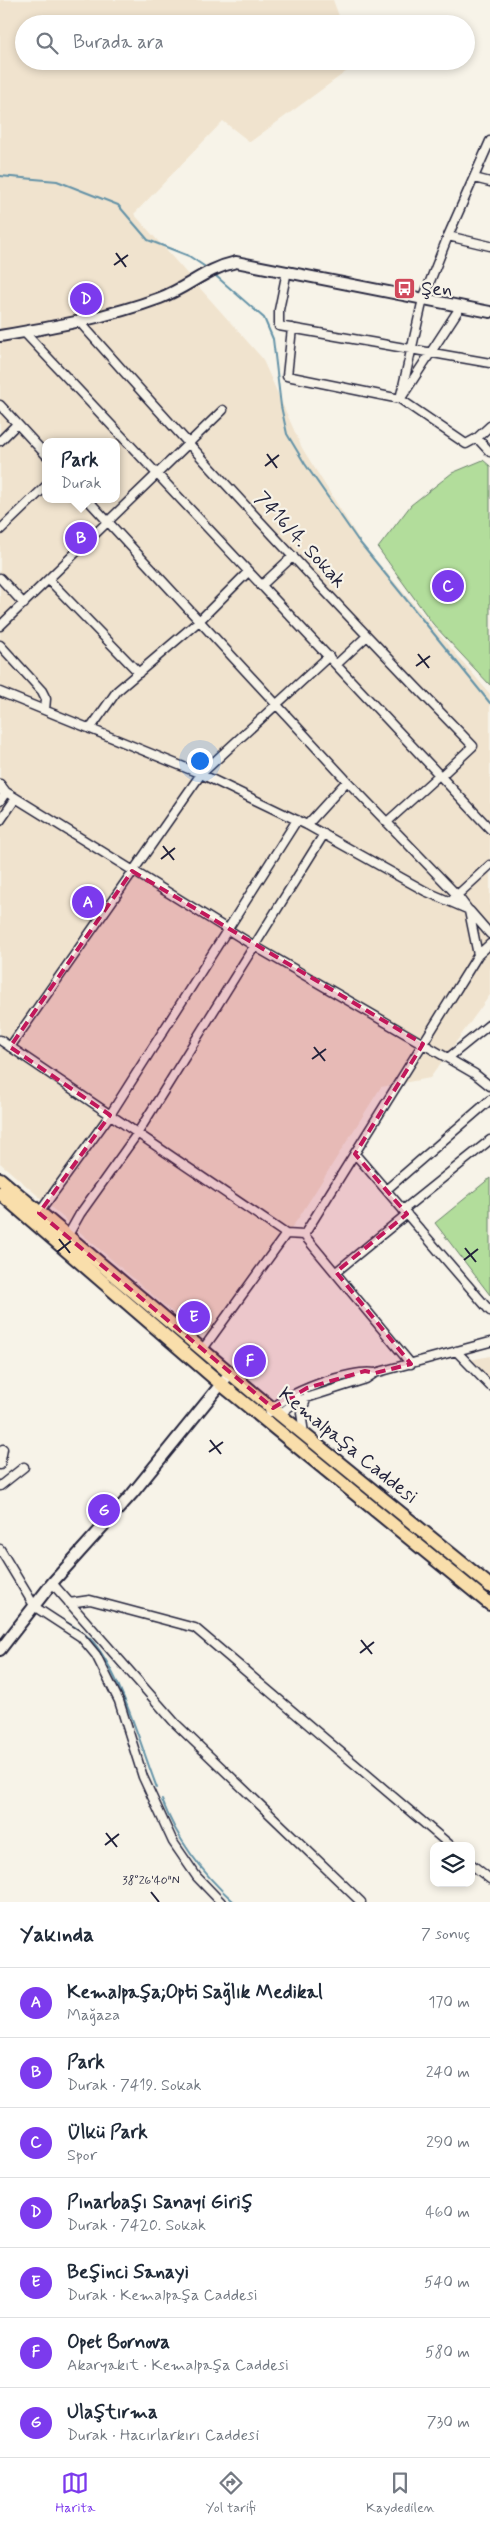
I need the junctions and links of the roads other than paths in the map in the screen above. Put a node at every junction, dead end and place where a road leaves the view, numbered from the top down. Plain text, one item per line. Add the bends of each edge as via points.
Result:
1 (490, 141) edge
2 (474, 178) junction
3 (490, 182) edge
4 (448, 236) junction
5 (490, 246) edge
6 (287, 271) junction
7 (423, 299) junction
8 (460, 306) junction
9 (490, 312) edge
10 (78, 320) junction
11 (292, 328) junction
12 (24, 332) junction
13 (0, 336) edge
14 (411, 349) junction
15 (431, 352) junction
16 (490, 363) edge
17 (400, 399) junction
18 (0, 405) edge
19 (223, 410) dead end
20 (17, 424) junction
21 (490, 426) edge
22 (477, 438) junction
23 (0, 441) edge
24 (188, 444) junction
25 (42, 451) edge
26 (490, 452) edge
27 (158, 473) junction
28 (42, 490) edge
29 (91, 503) edge
30 (108, 522) junction
31 (0, 530) edge
32 (293, 556) junction
33 (248, 572) junction
34 (0, 578) edge
35 (50, 580) junction
36 (261, 586) junction
37 (24, 604) junction
38 (199, 621) junction
39 (0, 626) edge
40 (366, 636) junction
41 (0, 645) edge
42 (328, 656) junction
43 (336, 664) junction
44 (139, 673) junction
45 (0, 692) edge
46 (277, 705) junction
47 (45, 710) junction
48 (90, 729) junction
49 (201, 774) junction
50 (440, 776) junction
51 (347, 781) junction
52 (0, 784) edge
53 (4, 791) edge
54 (16, 798) junction
55 (0, 802) edge
56 (297, 820) junction
57 (0, 821) edge
58 (387, 822) junction
59 (307, 825) junction
60 (490, 829) edge
61 (324, 834) junction
62 (490, 865) edge
63 (132, 871) junction
64 (457, 895) junction
65 (449, 903) junction
66 (469, 910) junction
67 (226, 929) junction
68 (490, 932) edge
69 (490, 944) edge
70 (256, 947) junction
71 (478, 955) junction
72 (490, 1024) edge
73 (0, 1040) edge
74 (423, 1044) junction
75 (10, 1047) junction
76 (448, 1058) junction
77 (490, 1086) edge
78 (490, 1100) edge
79 (110, 1115) junction
80 (137, 1134) junction
81 (490, 1140) edge
82 (355, 1154) junction
83 (0, 1179) edge
84 (386, 1190) junction
85 (0, 1193) edge
86 (405, 1212) junction
87 (39, 1213) junction
88 (286, 1234) junction
89 (304, 1235) junction
90 (67, 1237) junction
91 (336, 1272) junction
92 (490, 1311) edge
93 (490, 1342) edge
94 (203, 1349) junction
95 (456, 1352) junction
96 (411, 1364) junction
97 (230, 1373) junction
98 (376, 1373) junction
99 (221, 1384) junction
100 (490, 1386) edge
101 (307, 1397) junction
102 (273, 1416) junction
103 (304, 1434) junction
104 (4, 1449) dead end
105 (0, 1465) edge
106 (24, 1467) dead end
107 (0, 1486) edge
108 (0, 1550) edge
109 (52, 1583) junction
110 (490, 1586) edge
111 (69, 1603) junction
112 (490, 1604) edge
113 (34, 1606) junction
114 (0, 1650) edge
115 (446, 1842) edge
116 (475, 1867) edge
117 (490, 1879) edge
118 (221, 1902) edge
119 (361, 1902) edge

1 - 2 street
2 - 3 street
2 - 4 street
4 - 5 street
4 - 7 street
6 - 7 street
6 - 10 street via 236,262 216,266 179,291 125,311
6 - 11 street via 278,326
7 - 8 street
7 - 14 street
8 - 9 street
8 - 15 street
10 - 12 street
10 - 24 street, 7416/4. Sokak
11 - 14 street
11 - 17 street via 287,376
12 - 13 street
12 - 27 street
14 - 15 street
14 - 17 street
15 - 16 street
15 - 17 street
17 - 22 street via 466,444
18 - 20 street
19 - 24 street
20 - 23 street
20 - 25 street
21 - 22 street
22 - 26 street
24 - 27 street
24 - 32 street, 7416/4. Sokak
27 - 30 street
27 - 33 street
28 - 31 street
29 - 30 street
30 - 35 street
30 - 38 street
32 - 36 street
32 - 40 street, 7416/4. Sokak
33 - 36 street
33 - 38 street
34 - 37 street
35 - 37 street
35 - 44 street
36 - 42 street
37 - 39 street
38 - 44 street
38 - 46 street
40 - 43 street
40 - 50 street, 7416/4. Sokak via 473,746
41 - 47 street via 42,691 46,699
42 - 43 street
42 - 46 street
43 - 50 street
44 - 48 street via 117,691
45 - 47 street
46 - 49 street
46 - 51 street
47 - 48 street
48 - 49 street
49 - 56 street
49 - 63 street
50 - 58 street
50 - 60 street
51 - 58 street
51 - 59 street
52 - 53 street
53 - 54 street
53 - 55 street
54 - 57 street
54 - 63 street
56 - 59 street
56 - 67 street
58 - 64 street
59 - 61 street
61 - 65 street
61 - 70 street
62 - 64 street
63 - 67 street
63 - 75 street
64 - 65 street
64 - 66 street
65 - 66 street
66 - 68 street
66 - 71 street
67 - 70 street
67 - 79 street
69 - 71 street
70 - 74 street
70 - 80 street
71 - 74 street
72 - 76 street
73 - 75 street
74 - 76 street
74 - 82 street
75 - 79 street
76 - 77 street
78 - 84 street
79 - 80 street
79 - 87 street
80 - 88 street
80 - 90 street
81 - 86 street
82 - 84 street
82 - 89 street
83 - 87 main road, Kemalpaşa Caddesi
84 - 86 street
85 - 99 main road
86 - 91 street
86 - 92 street
87 - 90 main road, Kemalpaşa Caddesi
88 - 89 street
88 - 94 street
89 - 91 street
90 - 94 main road, Kemalpaşa Caddesi
91 - 96 street
93 - 95 street
94 - 97 main road, Kemalpaşa Caddesi
95 - 96 street
95 - 100 street
96 - 98 street
97 - 99 street
97 - 102 main road, Kemalpaşa Caddesi
98 - 101 street
98 - 102 street via 365,1371 292,1394
99 - 102 main road
99 - 109 street via 101,1531
101 - 102 street
101 - 103 street via 300,1413
102 - 103 main road, Kemalpaşa Caddesi
102 - 112 main road, Kemalpaşa Caddesi
103 - 110 main road, Kemalpaşa Caddesi
104 - 105 street
106 - 107 street
108 - 113 street
109 - 111 street
109 - 113 street
111 - 115 street via 90,1600 195,1628
111 - 119 street via 175,1723
113 - 114 street
113 - 118 street via 81,1637 96,1655 119,1701 144,1777 173,1842 196,1877
116 - 117 street

